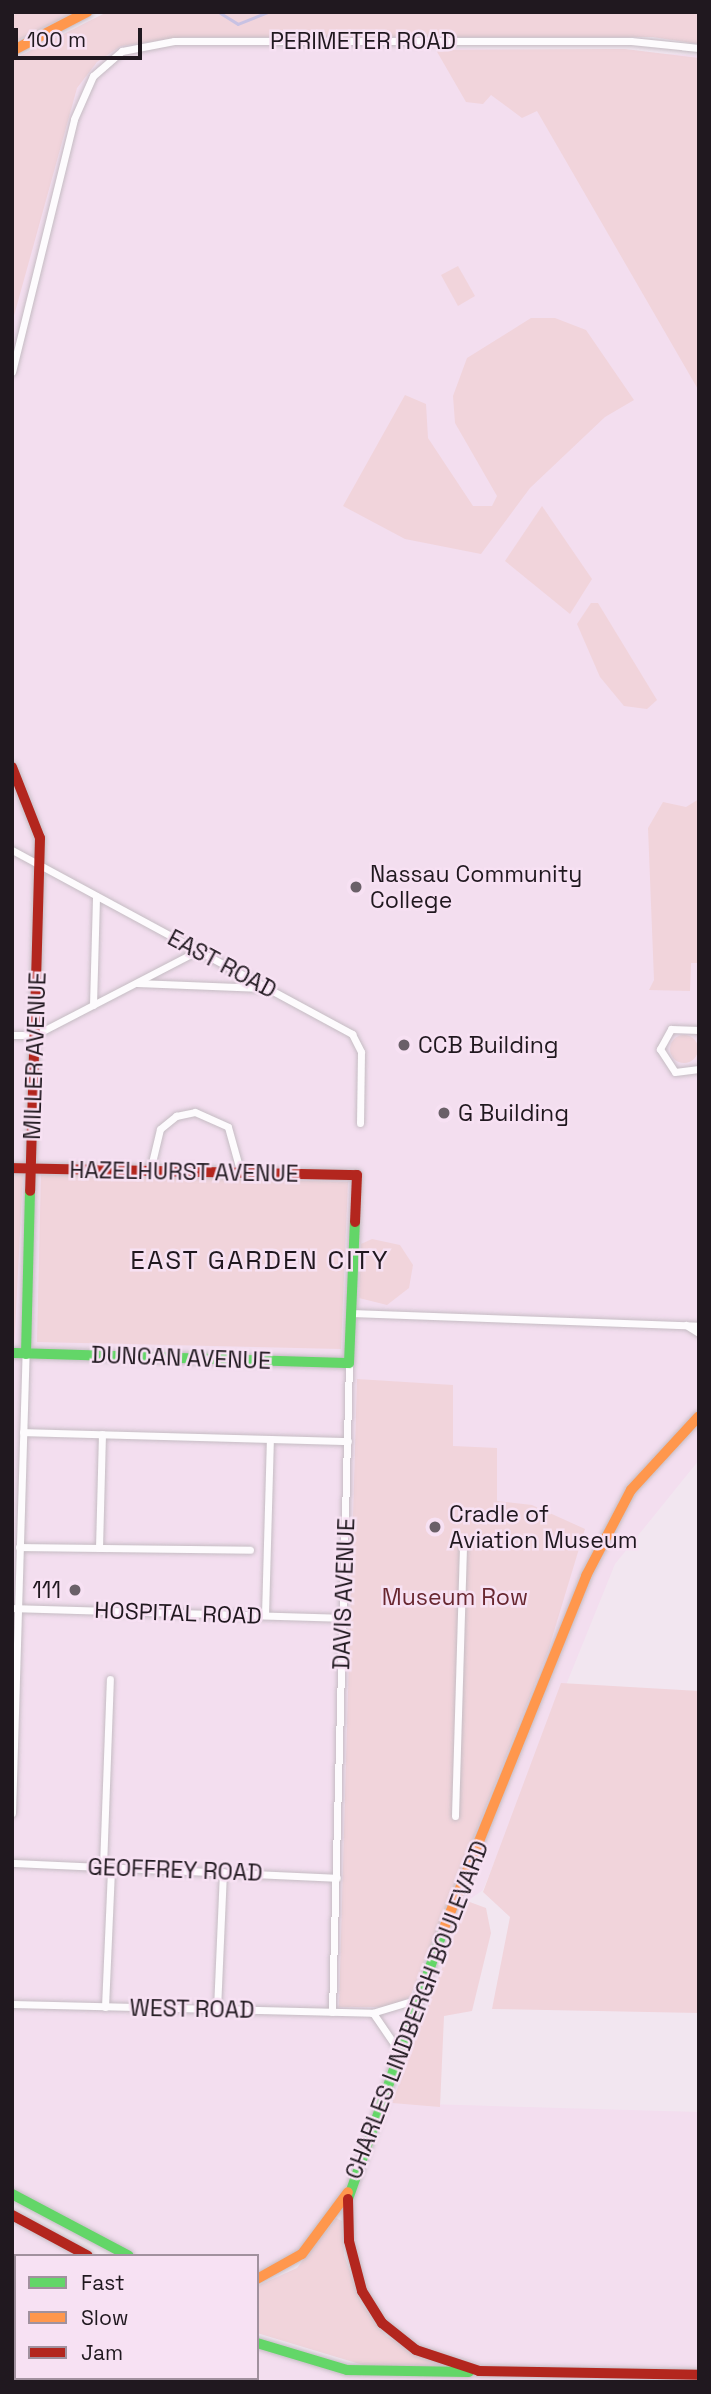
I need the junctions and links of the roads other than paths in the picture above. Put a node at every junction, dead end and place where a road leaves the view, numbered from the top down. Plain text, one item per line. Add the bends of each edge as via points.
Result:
1 (87, 12) edge
2 (699, 48) edge
3 (12, 51) edge
4 (12, 372) edge
5 (12, 767) edge
6 (12, 850) edge
7 (40, 866) junction
8 (96, 896) junction
9 (198, 951) junction
10 (137, 983) junction
11 (265, 988) junction
12 (93, 1005) junction
13 (699, 1030) edge
14 (12, 1035) edge
15 (35, 1035) junction
16 (698, 1069) edge
17 (359, 1123) dead end
18 (12, 1168) edge
19 (31, 1169) junction
20 (150, 1171) junction
21 (241, 1174) junction
22 (357, 1175) joint
23 (351, 1313) junction
24 (683, 1323) junction
25 (699, 1326) edge
26 (699, 1333) edge
27 (12, 1353) edge
28 (26, 1354) junction
29 (349, 1363) junction
30 (699, 1416) edge
31 (23, 1432) junction
32 (102, 1434) junction
33 (270, 1439) junction
34 (348, 1441) junction
35 (463, 1541) dead end
36 (19, 1547) junction
37 (99, 1548) junction
38 (250, 1550) dead end
39 (14, 1608) edge
40 (265, 1615) junction
41 (344, 1618) junction
42 (110, 1679) dead end
43 (12, 1813) edge
44 (455, 1816) dead end
45 (12, 1863) edge
46 (107, 1867) junction
47 (223, 1872) junction
48 (337, 1878) junction
49 (416, 2000) junction
50 (12, 2004) edge
51 (105, 2007) junction
52 (217, 2009) junction
53 (332, 2012) junction
54 (372, 2013) junction
55 (397, 2048) junction
56 (348, 2192) junction
57 (12, 2193) edge
58 (12, 2215) edge
59 (85, 2254) edge
60 (125, 2254) edge
61 (259, 2278) edge
62 (259, 2344) edge
63 (479, 2371) junction
64 (699, 2375) edge

1 - 3 main road
2 - 4 street, PERIMETER ROAD via 631,41 174,41 122,51 93,76 81,98
5 - 7 main road, MILLER AVENUE via 35,817
6 - 7 street, EAST ROAD
7 - 8 street, EAST ROAD
7 - 15 main road, MILLER AVENUE
8 - 9 street, EAST ROAD
8 - 12 street
9 - 10 street
9 - 11 street, EAST ROAD
10 - 11 street
10 - 12 street
11 - 17 street, EAST ROAD via 358,1040
12 - 15 street
13 - 16 street via 671,1029 660,1049 675,1072
14 - 15 street
15 - 19 main road, MILLER AVENUE
18 - 19 main road, HAZELHURST AVENUE
19 - 20 main road, HAZELHURST AVENUE
19 - 28 main road, MILLER AVENUE
20 - 21 main road, HAZELHURST AVENUE
20 - 21 street via 160,1129 176,1116 195,1112 228,1127
21 - 22 main road, HAZELHURST AVENUE
22 - 23 main road, DAVIS AVENUE
23 - 24 street
23 - 29 main road, DAVIS AVENUE
24 - 25 street
24 - 26 street
27 - 28 main road, DUNCAN AVENUE
28 - 29 main road, DUNCAN AVENUE
28 - 31 street, MILLER AVENUE
29 - 34 street, DAVIS AVENUE
30 - 49 main road, CHARLES LINDBERGH BOULEVARD via 645,1472 609,1526
31 - 32 street
31 - 36 street, MILLER AVENUE
32 - 33 street
32 - 37 street
33 - 34 street
33 - 40 street
34 - 41 street, DAVIS AVENUE
35 - 44 street
36 - 37 street
36 - 39 street, MILLER AVENUE
37 - 38 street
39 - 40 street, HOSPITAL ROAD
39 - 43 street, MILLER AVENUE
40 - 41 street, HOSPITAL ROAD
41 - 48 street, DAVIS AVENUE
42 - 46 street
45 - 46 street, GEOFFREY ROAD
46 - 47 street, GEOFFREY ROAD
46 - 51 street
47 - 48 street, GEOFFREY ROAD
47 - 52 street
48 - 53 street, DAVIS AVENUE
49 - 54 street, WEST ROAD
49 - 55 main road, CHARLES LINDBERGH BOULEVARD
50 - 51 street, WEST ROAD
51 - 52 street, WEST ROAD
52 - 53 street, WEST ROAD
53 - 54 street, WEST ROAD
54 - 55 street via 387,2025
55 - 56 main road, CHARLES LINDBERGH BOULEVARD
56 - 61 main road via 302,2254
56 - 63 main road, CHARLES LINDBERGH BOULEVARD via 353,2266 382,2323 416,2350
57 - 60 main road
58 - 59 main road
62 - 63 main road via 347,2370
63 - 64 main road, CHARLES LINDBERGH BOULEVARD

